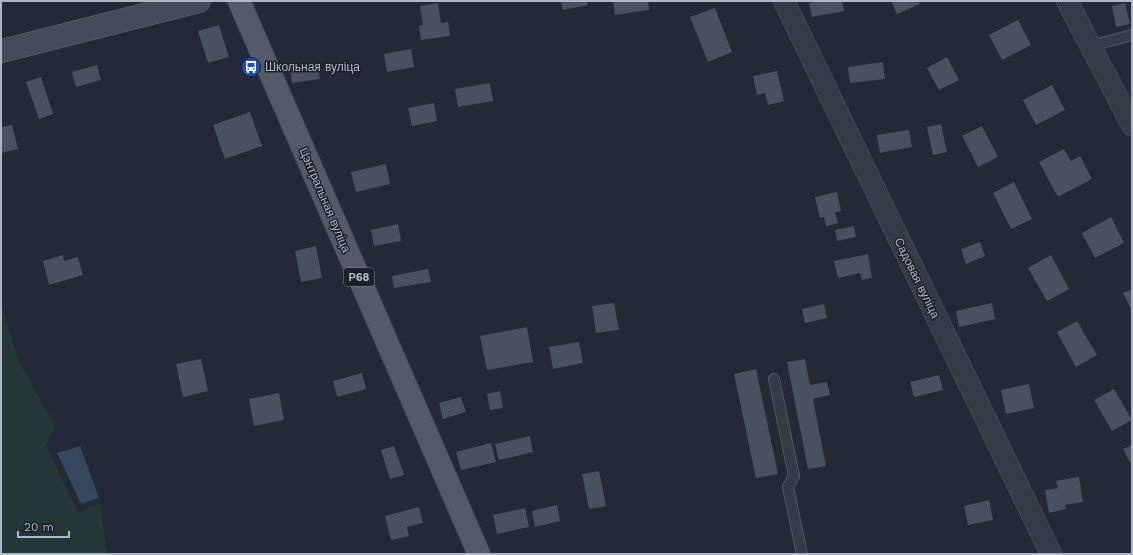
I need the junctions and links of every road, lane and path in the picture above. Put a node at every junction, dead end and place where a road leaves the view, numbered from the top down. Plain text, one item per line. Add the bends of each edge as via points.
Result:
1 (198, 1) edge
2 (239, 1) edge
3 (784, 1) edge
4 (1067, 1) edge
5 (1132, 35) edge
6 (1090, 46) junction
7 (1, 51) edge
8 (1132, 125) edge
9 (774, 379) dead end
10 (479, 554) edge
11 (802, 554) edge
12 (1051, 554) edge

1 - 7 main road
2 - 10 main road, Цэнтральная вуліца / Р68
3 - 12 street, Садовая вуліца
4 - 6 street
5 - 6 lane
6 - 8 street
9 - 11 lane via 794,476 788,487

